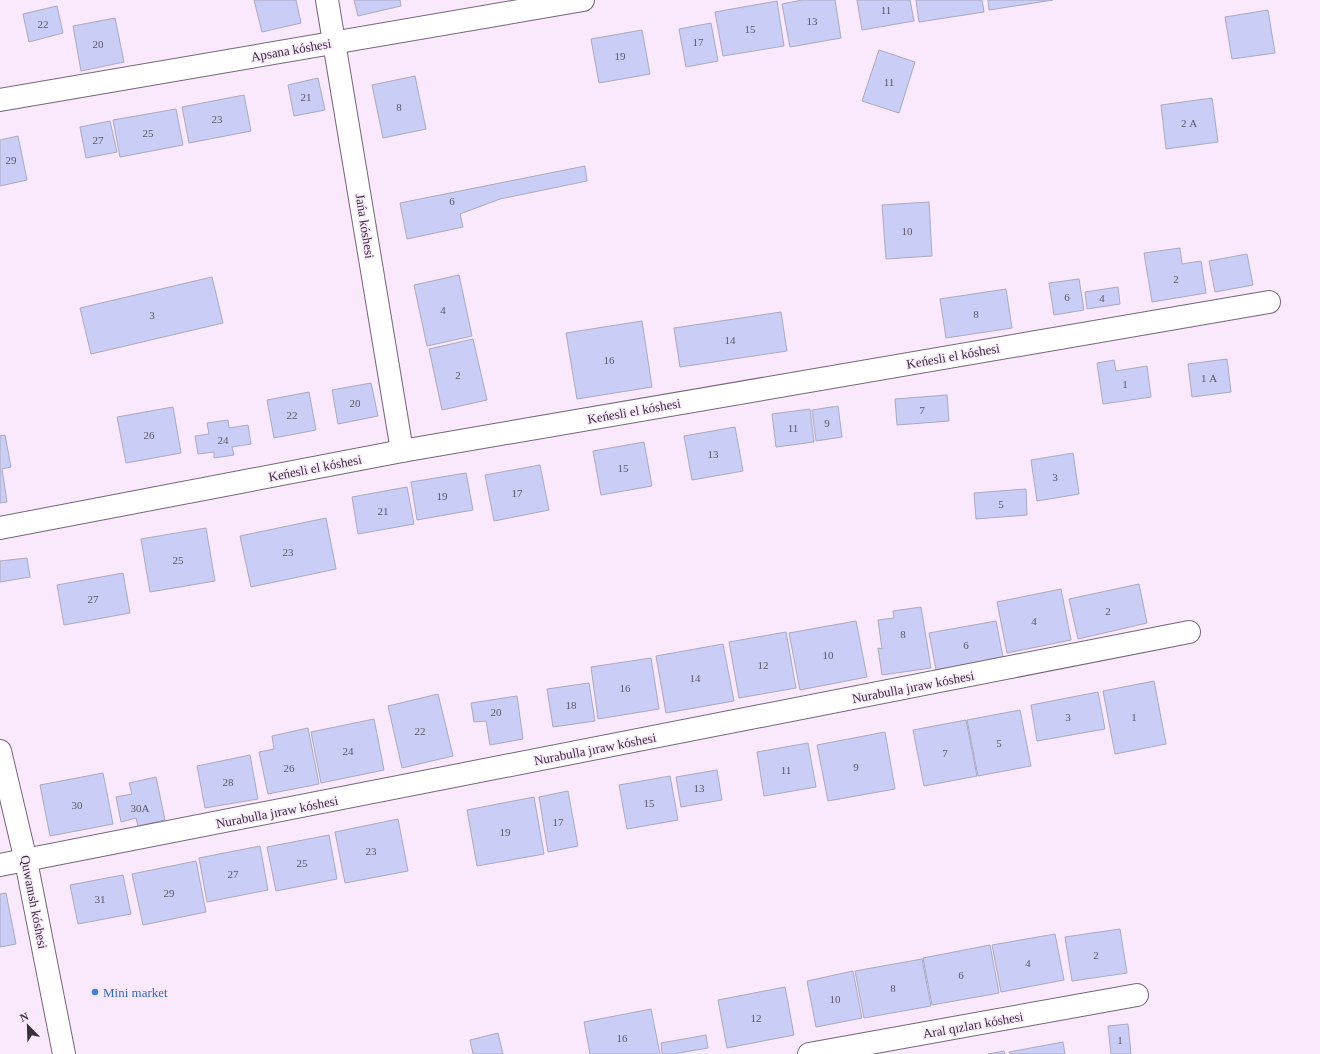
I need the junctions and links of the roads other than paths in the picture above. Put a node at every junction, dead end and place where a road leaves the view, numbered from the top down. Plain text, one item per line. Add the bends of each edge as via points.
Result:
1 (327, 0) edge
2 (583, 0) edge
3 (334, 43) junction
4 (0, 100) edge
5 (1269, 302) dead end
6 (402, 451) junction
7 (0, 528) edge
8 (1189, 632) dead end
9 (0, 751) edge
10 (26, 861) junction
11 (0, 865) edge
12 (1137, 995) dead end
13 (64, 1054) edge
14 (809, 1054) edge

1 - 3 street, Jańa kóshesi
2 - 3 street, Apsana kóshesi
3 - 4 street, Apsana kóshesi
3 - 6 street, Jańa kóshesi
5 - 6 street, Keńesli el kóshesi
6 - 7 street, Keńesli el kóshesi
8 - 10 street, Nurabulla jıraw kóshesi
9 - 10 street, Quwanısh kóshesi
10 - 11 street, Nurabulla jıraw kóshesi
10 - 13 street, Quwanısh kóshesi
12 - 14 street, Aral qızları kóshesi

